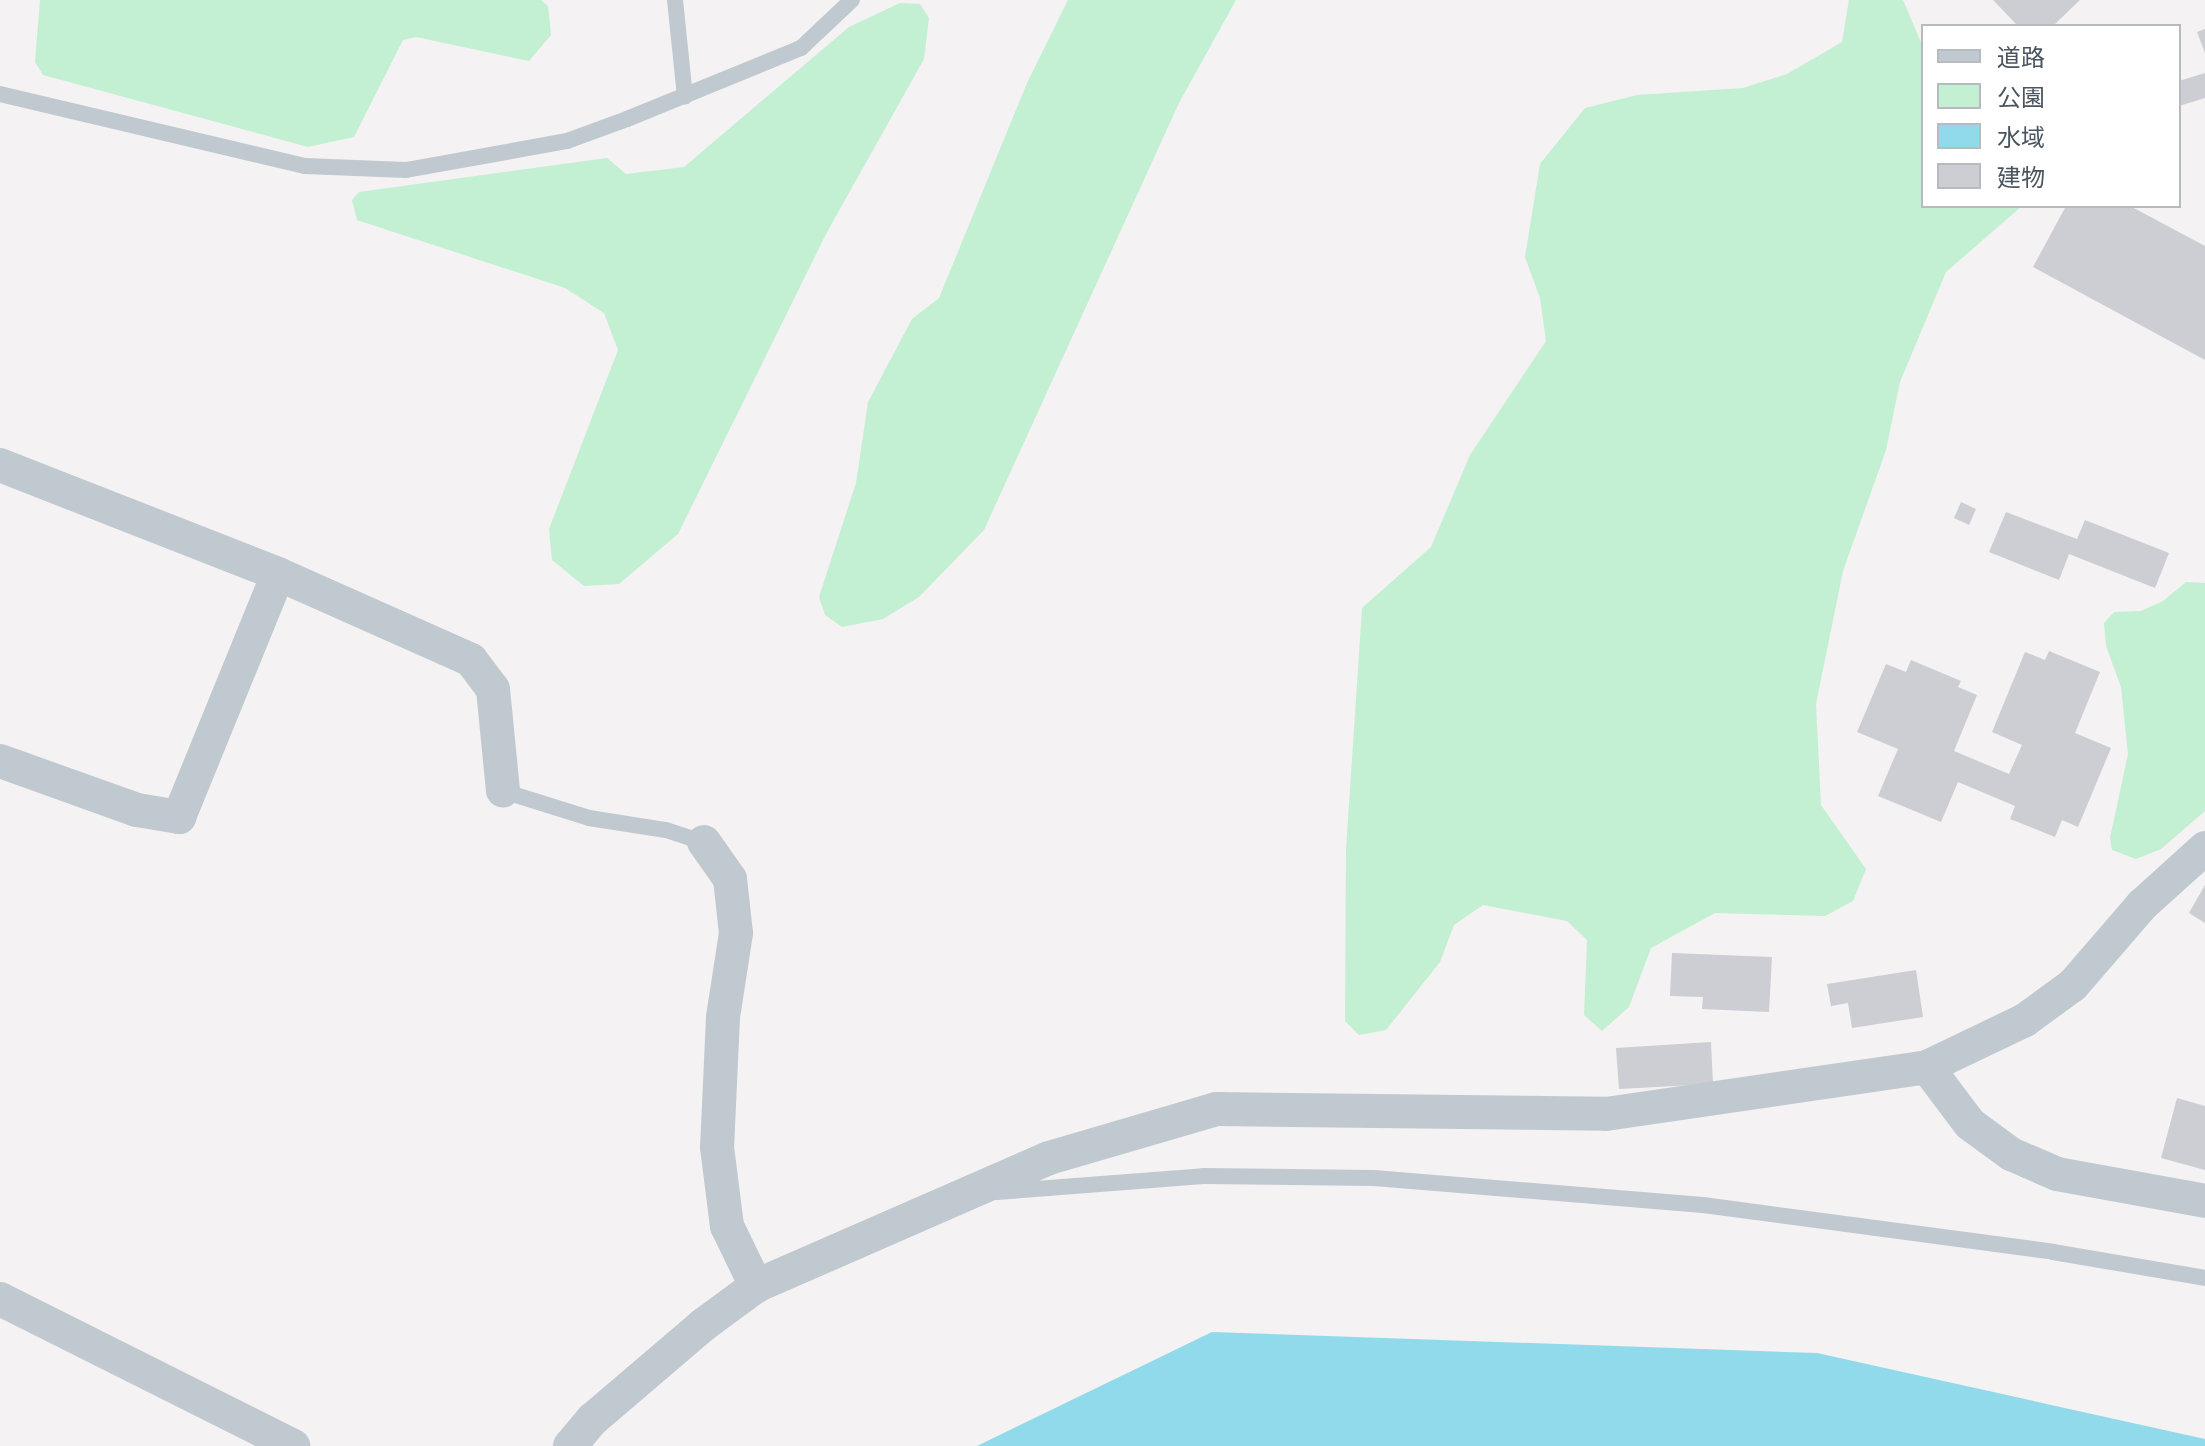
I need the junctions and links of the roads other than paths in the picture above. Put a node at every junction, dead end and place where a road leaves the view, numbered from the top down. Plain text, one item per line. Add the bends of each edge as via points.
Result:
1 (675, 0) edge
2 (852, 0) edge
3 (0, 94) edge
4 (685, 96) junction
5 (0, 465) edge
6 (278, 574) junction
7 (0, 761) edge
8 (503, 791) joint
9 (704, 842) joint
10 (2205, 848) edge
11 (1927, 1067) junction
12 (967, 1194) junction
13 (2205, 1201) edge
14 (2205, 1278) edge
15 (756, 1286) junction
16 (0, 1299) edge
17 (293, 1446) edge
18 (570, 1446) edge

1 - 4 lane
2 - 4 lane via 801,48
3 - 4 lane via 305,166 406,170 567,141
5 - 6 street
6 - 7 street via 179,817 137,810
6 - 8 street via 471,660 493,689
8 - 9 lane via 589,818
9 - 15 street via 730,879 736,933 723,1017 717,1147 727,1226
10 - 11 street via 2142,905 2073,985 2025,1020
11 - 12 street via 1606,1114 1217,1109 1049,1158
11 - 13 street via 1970,1124 2011,1154 2057,1174
12 - 14 lane via 1203,1176 1374,1178 1703,1205
12 - 15 street
15 - 18 street via 681,1343 593,1419
16 - 17 street

